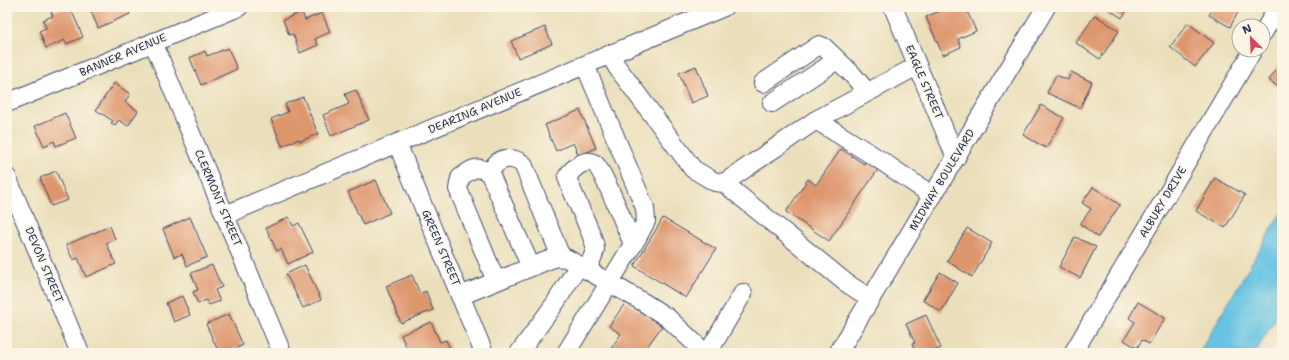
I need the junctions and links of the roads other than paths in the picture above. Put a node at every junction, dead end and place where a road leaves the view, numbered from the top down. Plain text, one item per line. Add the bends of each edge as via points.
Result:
1 (238, 7) edge
2 (724, 7) edge
3 (893, 7) edge
4 (1046, 7) edge
5 (1278, 7) edge
6 (1271, 19) edge
7 (153, 42) junction
8 (610, 55) junction
9 (1248, 58) edge
10 (837, 60) junction
11 (585, 65) junction
12 (917, 66) junction
13 (763, 83) dead end
14 (866, 92) junction
15 (7, 103) edge
16 (772, 103) dead end
17 (816, 120) junction
18 (397, 143) junction
19 (956, 158) junction
20 (490, 174) junction
21 (7, 177) edge
22 (724, 183) junction
23 (933, 196) junction
24 (225, 215) junction
25 (634, 244) junction
26 (561, 258) junction
27 (531, 266) junction
28 (583, 267) junction
29 (496, 281) junction
30 (610, 283) junction
31 (744, 293) dead end
32 (460, 296) junction
33 (871, 299) junction
34 (80, 353) edge
35 (282, 353) edge
36 (484, 353) edge
37 (519, 353) edge
38 (566, 353) edge
39 (706, 353) edge
40 (838, 353) edge
41 (1073, 353) edge

1 - 7 street, BANNER AVENUE
2 - 8 street, DEARING AVENUE
3 - 12 street, EAGLE STREET
4 - 19 street, MIDWAY BOULEVARD
5 - 6 street
7 - 15 street, BANNER AVENUE
7 - 24 street, CLERMONT STREET
8 - 11 street, DEARING AVENUE
8 - 22 street via 693,169 715,182
9 - 41 street, ALBURY DRIVE
10 - 13 street via 819,44
10 - 14 street
10 - 16 street
11 - 18 street, DEARING AVENUE
11 - 25 street via 645,208 646,221
12 - 14 street
12 - 19 street, EAGLE STREET
14 - 17 street
17 - 22 street
17 - 23 street
18 - 24 street, DEARING AVENUE
18 - 32 street, GREEN STREET
19 - 23 street, MIDWAY BOULEVARD
20 - 26 street via 495,165 509,158 523,164
20 - 27 street
20 - 29 street via 484,169 476,168 460,178 458,189
21 - 34 street, DEVON STREET
22 - 33 street via 845,282
23 - 33 street, MIDWAY BOULEVARD
24 - 35 street, CLERMONT STREET
25 - 28 street via 596,164 581,164 572,169 567,177 595,249
25 - 30 street
26 - 27 street via 556,257
26 - 28 street
27 - 29 street
28 - 30 street
28 - 37 street
29 - 32 street
30 - 38 street
30 - 39 street via 668,318
31 - 39 street
32 - 36 street, GREEN STREET
33 - 40 street, MIDWAY BOULEVARD

